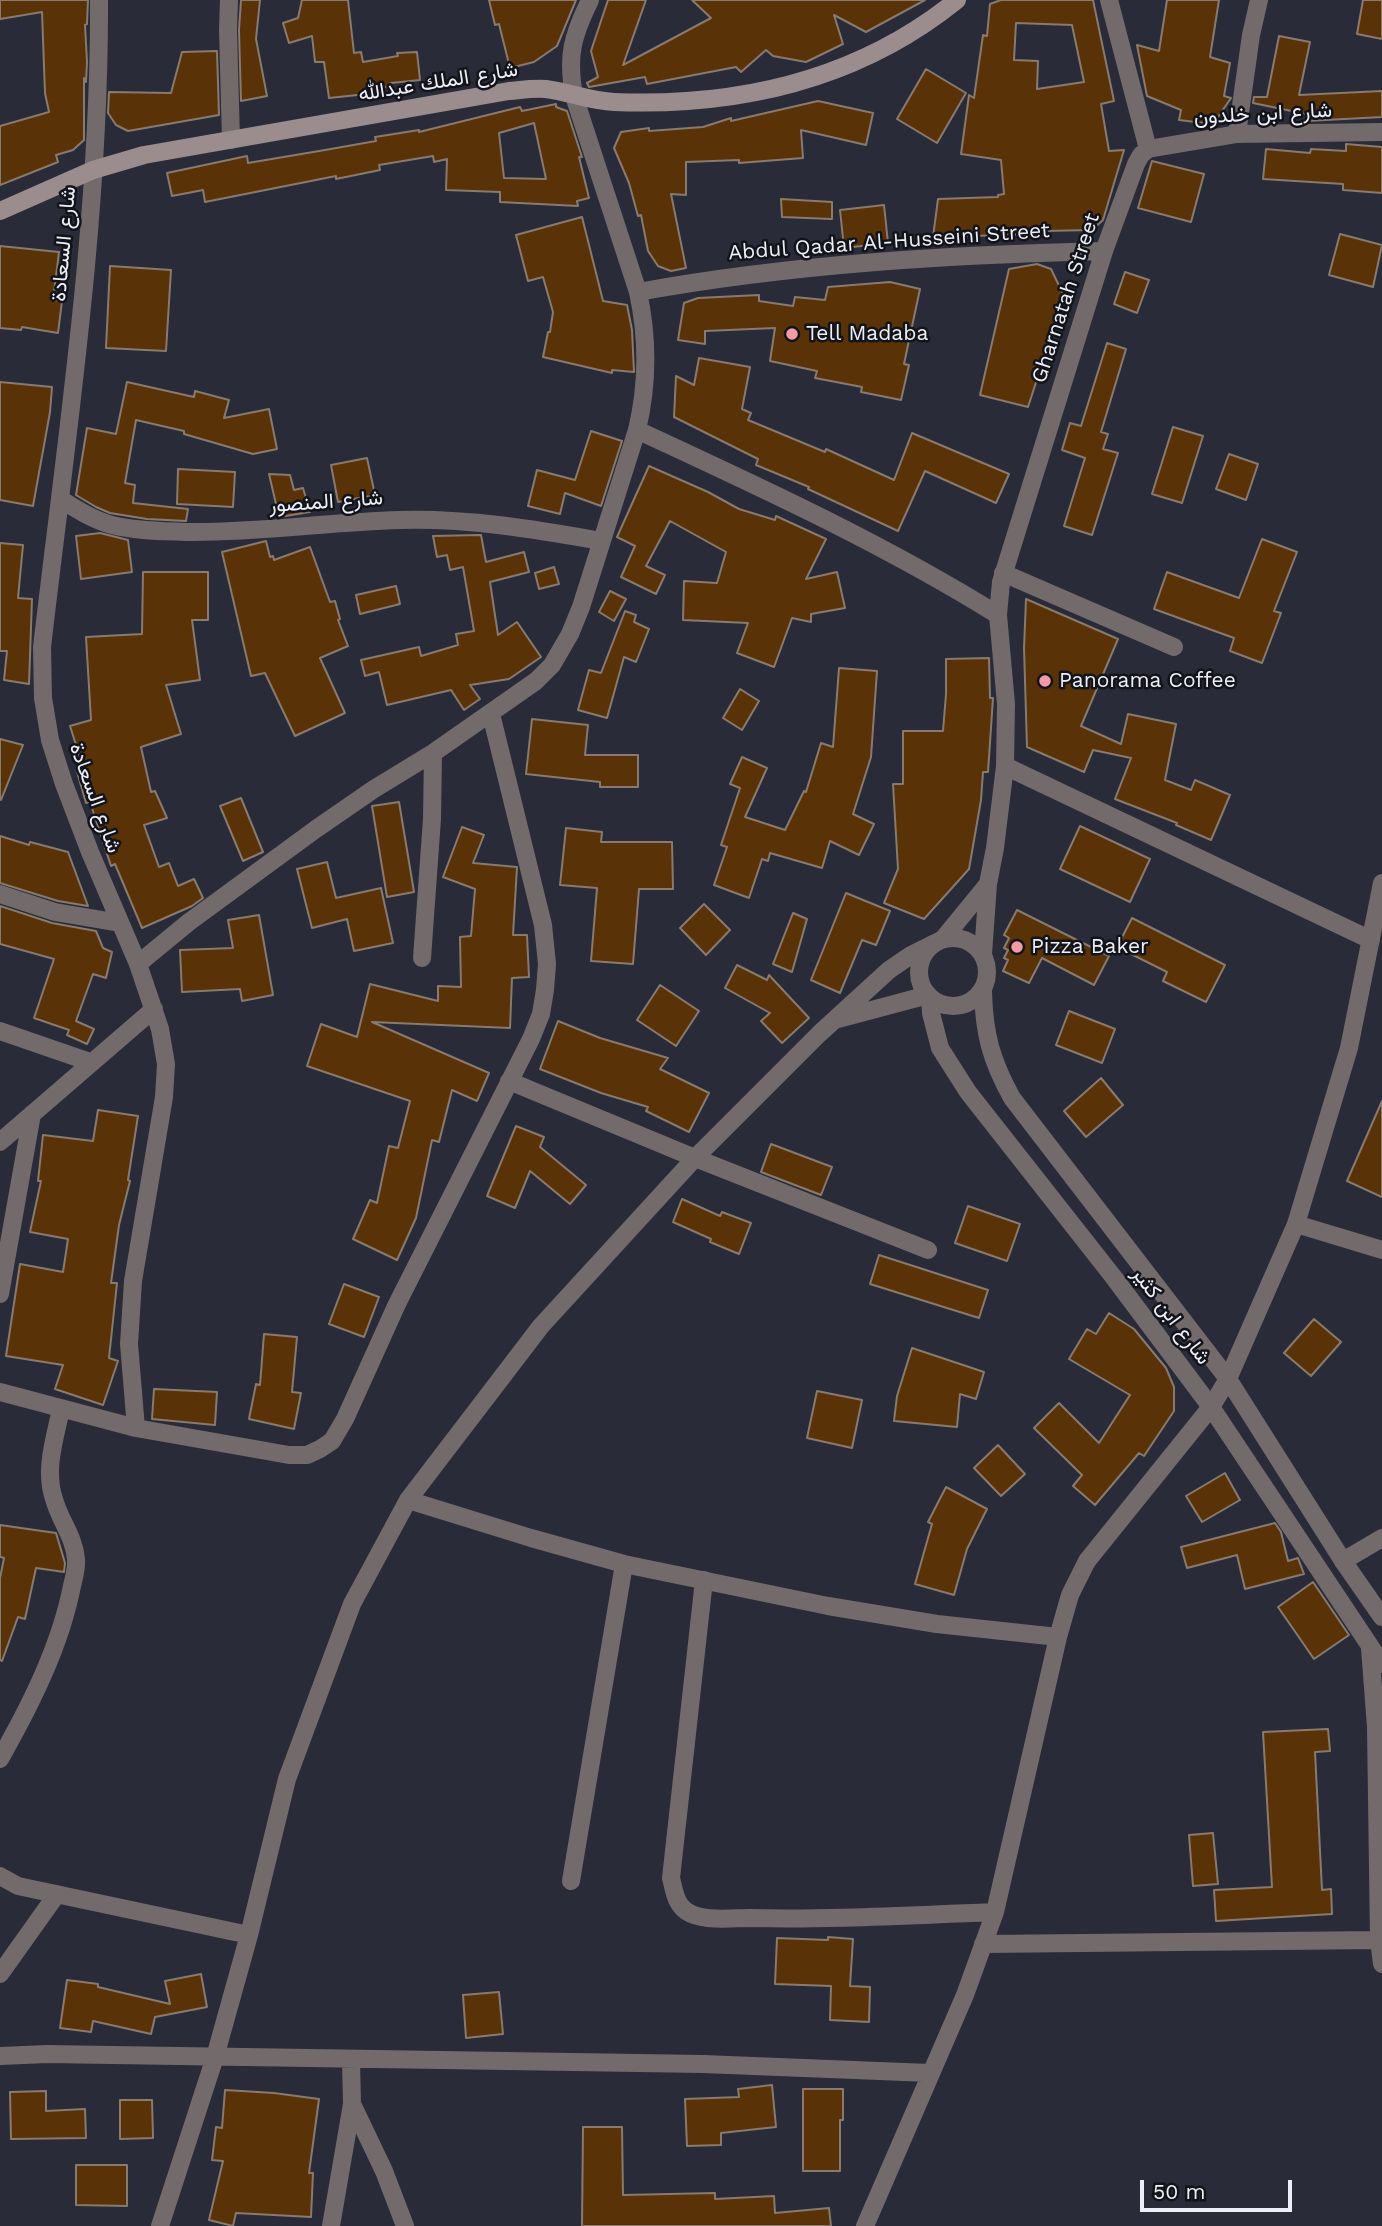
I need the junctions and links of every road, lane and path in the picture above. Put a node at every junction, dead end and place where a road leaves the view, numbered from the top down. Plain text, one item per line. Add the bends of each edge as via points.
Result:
1 (99, 0) edge
2 (229, 0) edge
3 (590, 0) edge
4 (957, 0) edge
5 (1109, 0) edge
6 (1259, 0) edge
7 (574, 96) junction
8 (1382, 132) edge
9 (1237, 134) junction
10 (232, 140) junction
11 (1148, 149) junction
12 (93, 170) junction
13 (0, 211) edge
14 (1104, 251) junction
15 (638, 292) junction
16 (637, 430) junction
17 (60, 499) junction
18 (601, 541) junction
19 (1003, 573) junction
20 (998, 615) junction
21 (1174, 648) dead end
22 (491, 713) junction
23 (433, 753) junction
24 (1005, 766) junction
25 (1382, 883) edge
26 (988, 884) junction
27 (0, 894) edge
28 (120, 923) junction
29 (1371, 940) junction
30 (938, 942) junction
31 (983, 954) junction
32 (422, 958) dead end
33 (138, 964) junction
34 (982, 991) junction
35 (929, 996) junction
36 (154, 1009) junction
37 (835, 1020) junction
38 (0, 1031) edge
39 (90, 1062) junction
40 (509, 1081) junction
41 (32, 1114) junction
42 (0, 1142) edge
43 (695, 1158) junction
44 (1296, 1224) junction
45 (928, 1250) dead end
46 (1382, 1250) edge
47 (0, 1294) edge
48 (1228, 1379) junction
49 (0, 1392) edge
50 (1211, 1407) junction
51 (61, 1409) junction
52 (136, 1429) junction
53 (408, 1500) junction
54 (1382, 1538) edge
55 (1343, 1561) junction
56 (624, 1564) junction
57 (704, 1580) junction
58 (1382, 1617) edge
59 (1058, 1637) junction
60 (1370, 1648) junction
61 (1382, 1664) edge
62 (0, 1759) edge
63 (0, 1875) edge
64 (571, 1881) dead end
65 (57, 1894) junction
66 (995, 1912) junction
67 (249, 1935) junction
68 (1379, 1940) junction
69 (983, 1944) junction
70 (1382, 1964) edge
71 (0, 1974) edge
72 (0, 2056) edge
73 (215, 2057) junction
74 (351, 2061) junction
75 (930, 2073) junction
76 (352, 2104) junction
77 (160, 2226) edge
78 (331, 2226) edge
79 (405, 2226) edge
80 (865, 2226) edge

1 - 12 street, شارع السعادة
2 - 10 street
3 - 7 street via 570,50
4 - 7 main road, شارع الملك عبدالله via 915,32 860,62 790,86 698,101 610,102
5 - 11 street
6 - 9 street
7 - 10 main road, شارع الملك عبدالله via 547,89 509,92
7 - 15 street
8 - 9 street, شارع ابن خلدون
9 - 11 street, شارع ابن خلدون
10 - 12 main road, شارع الملك عبدالله via 144,155
11 - 14 street, Gharnatah Street via 1136,164
12 - 13 main road, شارع الملك عبدالله
12 - 17 street, شارع السعادة
14 - 15 street, Abdul Qadar Al-Husseini Street via 802,267
14 - 19 street, Gharnatah Street
15 - 16 street via 646,362
16 - 18 street
16 - 20 street via 869,540
17 - 18 street, شارع المنصور via 110,525 141,529 208,532 449,521 525,527
17 - 28 street, شارع السعادة via 42,648 43,698 64,784
18 - 22 street via 581,607 552,665
19 - 20 street, Gharnatah Street
19 - 21 street
20 - 24 street, Gharnatah Street via 1006,704
22 - 23 street
22 - 40 street via 536,889 547,964 541,1014
23 - 32 street
23 - 33 street via 316,829
24 - 26 street, Gharnatah Street
24 - 29 street
25 - 29 street
26 - 30 street
26 - 31 street, Gharnatah Street
27 - 28 street via 55,912
28 - 33 street, شارع السعادة
29 - 44 street via 1349,1048
30 - 31 street via 954,937
30 - 35 street via 925,952 919,974
30 - 37 street via 889,970
31 - 34 street via 988,967
33 - 36 street, شارع السعادة
34 - 35 street via 962,1006 949,1007
34 - 48 street, شارع ابن كثير via 990,1052 1012,1098
35 - 37 street
35 - 50 street, شارع ابن كثير via 940,1048 968,1092
36 - 39 street
36 - 52 street, شارع السعادة via 166,1064 133,1281 130,1344
37 - 43 street
38 - 39 street
39 - 41 street
40 - 43 street
40 - 52 street via 332,1441 307,1455 289,1455
41 - 42 street
41 - 47 street
43 - 45 street
43 - 53 street via 541,1326
44 - 46 street
44 - 48 street
48 - 50 street
48 - 55 street, شارع ابن كثير
49 - 51 street
50 - 59 street via 1087,1561 1070,1595
50 - 60 street, شارع ابن كثير
51 - 52 street
51 - 62 street via 50,1461 51,1483 76,1562 54,1647
53 - 56 street
53 - 67 street via 352,1604 319,1687 287,1779
54 - 55 street
55 - 58 street, شارع ابن كثير
56 - 57 street
56 - 64 street
57 - 59 street via 937,1624
57 - 66 street via 671,1878 677,1901 687,1911 706,1917 820,1920
59 - 66 street
60 - 61 street, شارع ابن كثير
60 - 68 street via 1376,1727
63 - 65 street via 18,1886
65 - 67 street
65 - 71 street
66 - 69 street
67 - 73 street
68 - 69 street
68 - 70 street
69 - 75 street
72 - 73 street
73 - 74 street
73 - 77 street
74 - 75 street via 703,2064
74 - 76 street
75 - 80 street
76 - 78 street
76 - 79 street

